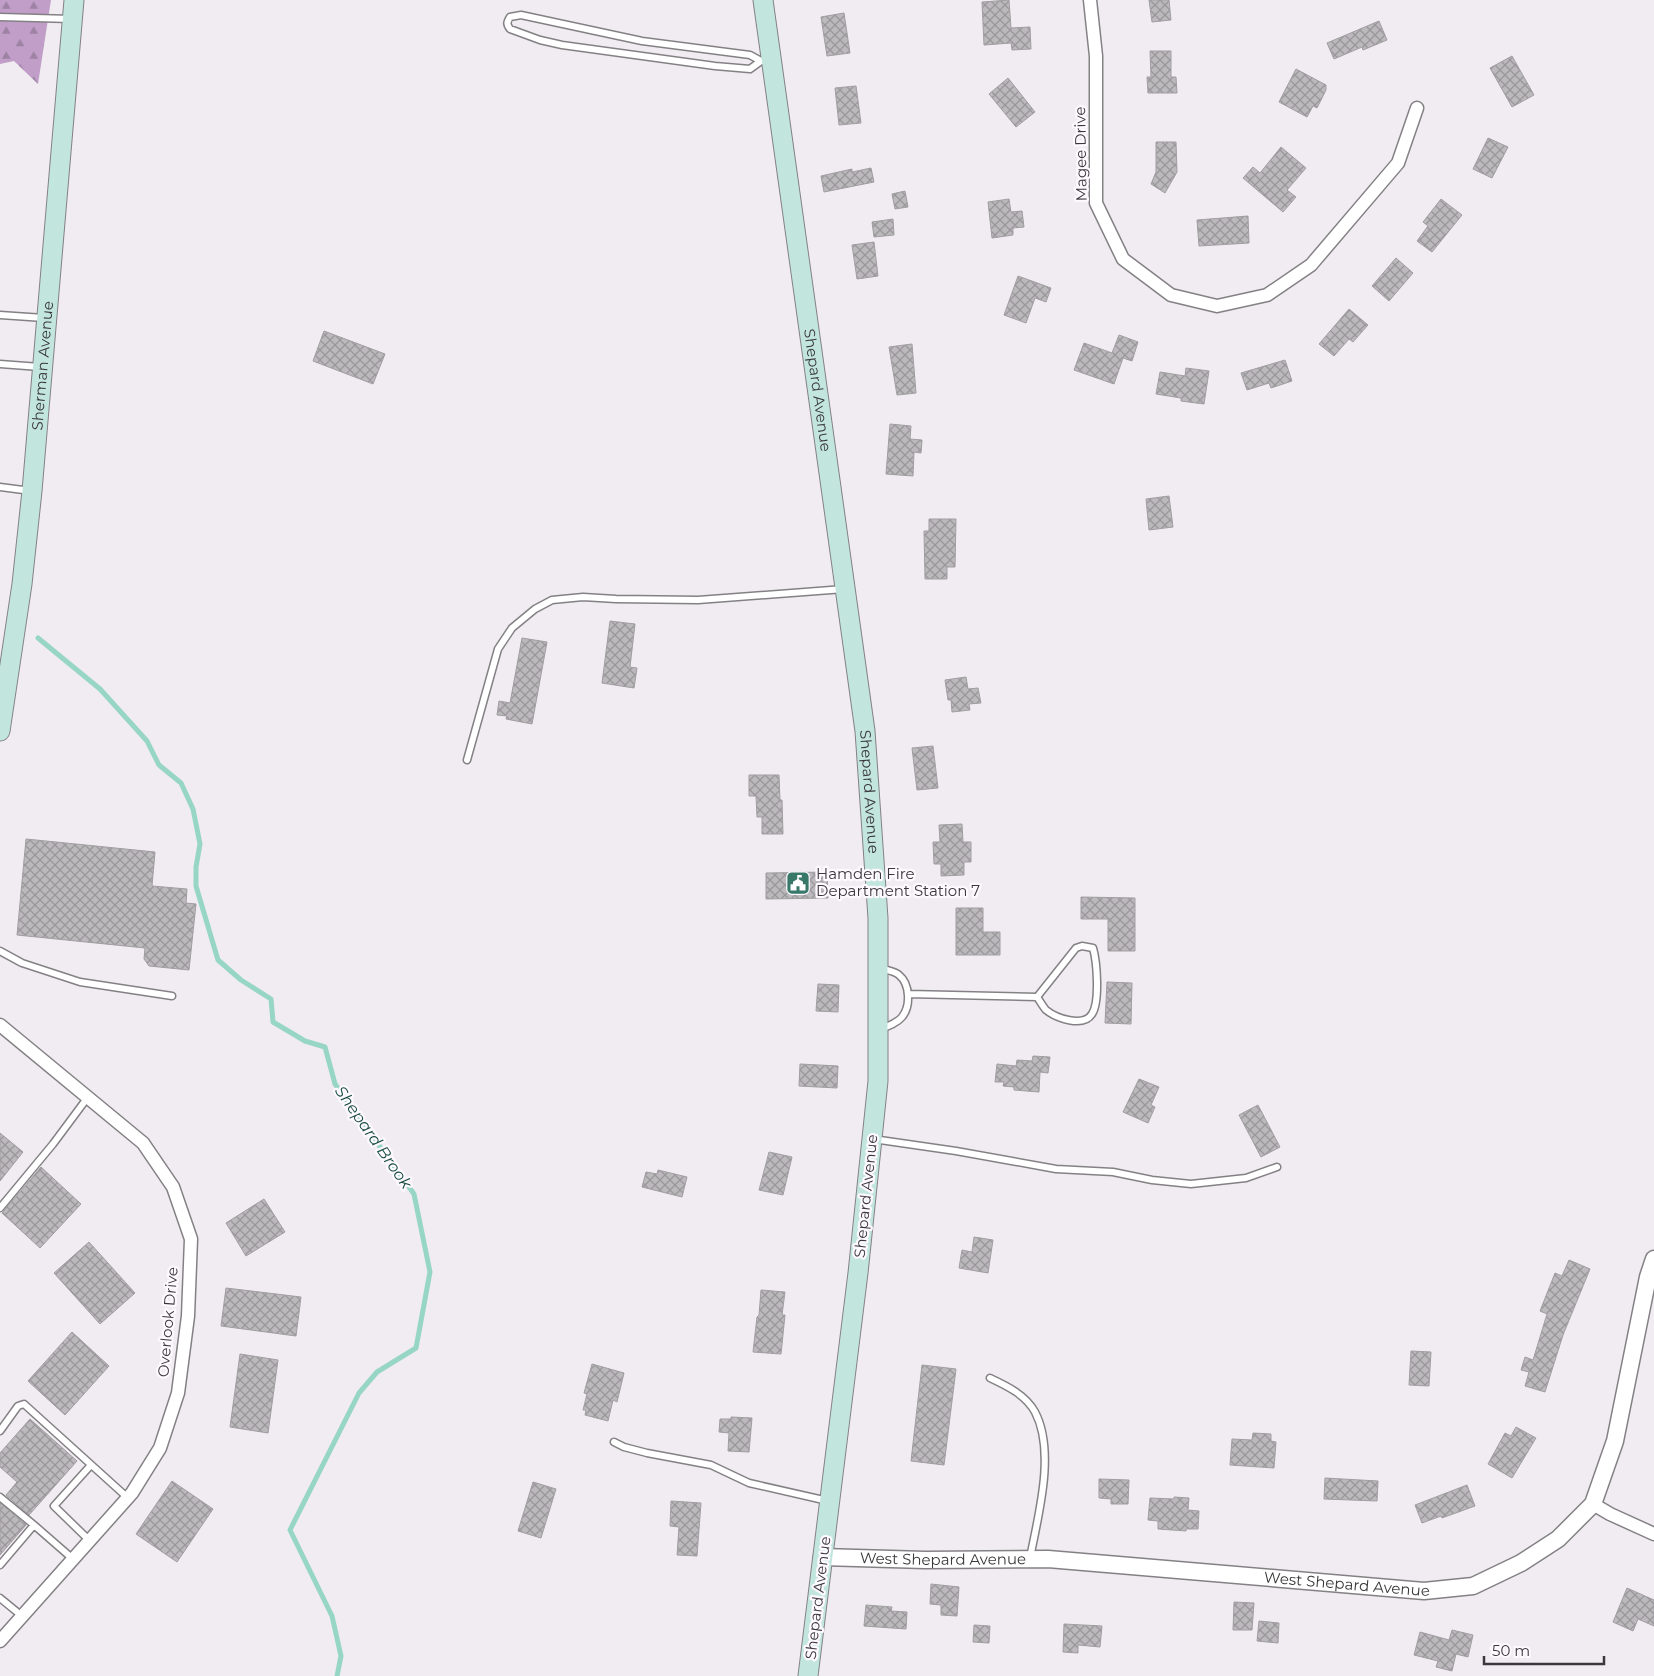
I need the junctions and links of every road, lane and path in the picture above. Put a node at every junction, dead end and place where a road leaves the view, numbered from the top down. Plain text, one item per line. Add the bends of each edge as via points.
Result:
1 (74, 0) edge
2 (763, 0) edge
3 (1090, 0) edge
4 (0, 17) edge
5 (72, 19) junction
6 (766, 61) junction
7 (1417, 108) dead end
8 (0, 316) edge
9 (48, 319) junction
10 (0, 364) edge
11 (43, 368) junction
12 (0, 487) edge
13 (32, 492) junction
14 (845, 589) junction
15 (0, 730) edge
16 (467, 760) dead end
17 (0, 950) edge
18 (878, 967) junction
19 (908, 994) junction
20 (172, 996) dead end
21 (1037, 997) junction
22 (0, 1025) edge
23 (878, 1031) junction
24 (88, 1098) junction
25 (872, 1139) junction
26 (1277, 1166) dead end
27 (0, 1208) edge
28 (1654, 1259) edge
29 (990, 1378) dead end
30 (0, 1431) edge
31 (614, 1442) dead end
32 (91, 1464) junction
33 (0, 1497) edge
34 (128, 1498) junction
35 (829, 1502) junction
36 (1593, 1504) junction
37 (34, 1525) junction
38 (1654, 1534) edge
39 (90, 1540) junction
40 (822, 1557) junction
41 (73, 1559) junction
42 (1030, 1559) junction
43 (0, 1565) edge
44 (0, 1598) edge
45 (22, 1616) junction
46 (0, 1641) edge
47 (808, 1676) edge

1 - 5 main road, Sherman Avenue
2 - 6 main road, Shepard Avenue
3 - 7 street, Magee Drive via 1096,56 1096,203 1123,259 1171,295 1217,306 1267,296 1311,265 1398,163
4 - 5 lane
5 - 9 main road, Sherman Avenue
6 - 6 lane via 750,55 642,41 521,15 507,21 510,29 562,45 750,69
6 - 14 main road, Shepard Avenue
8 - 9 lane
9 - 11 main road, Sherman Avenue
10 - 11 lane
11 - 13 main road, Sherman Avenue
12 - 13 lane
13 - 15 main road, Sherman Avenue
14 - 16 lane via 698,600 582,597 552,600 512,628 498,649
14 - 18 main road, Shepard Avenue via 865,731 878,918
17 - 20 lane via 22,963 80,982
18 - 19 lane via 900,975
18 - 23 main road, Shepard Avenue
19 - 21 lane
19 - 23 lane via 904,1014 894,1024
21 - 21 lane via 1046,1009 1060,1018 1078,1021 1090,1017 1096,1002 1093,948 1076,948
22 - 24 street, Overlook Drive
23 - 25 main road, Shepard Avenue via 878,1081
24 - 27 lane
24 - 34 street, Overlook Drive via 142,1143 173,1187 191,1239 188,1316 178,1393 160,1448
25 - 26 lane via 1056,1169 1113,1172 1191,1184 1246,1178
25 - 35 main road, Shepard Avenue
28 - 36 street, West Shepard Avenue via 1615,1441
29 - 42 lane via 1022,1396 1034,1410 1042,1436 1043,1482
30 - 32 lane via 18,1406 24,1404
31 - 35 lane via 642,1452 711,1465 749,1483
32 - 34 lane
32 - 39 lane via 54,1506
33 - 37 lane
34 - 39 street, Overlook Drive
35 - 40 main road, Shepard Avenue
36 - 38 street
36 - 42 street, West Shepard Avenue via 1558,1539 1521,1563 1473,1586 1424,1591
37 - 41 lane
37 - 43 lane
39 - 41 street, Overlook Drive
40 - 42 street, West Shepard Avenue
40 - 47 main road, Shepard Avenue
41 - 45 street, Overlook Drive
44 - 45 lane
45 - 46 street, Overlook Drive

